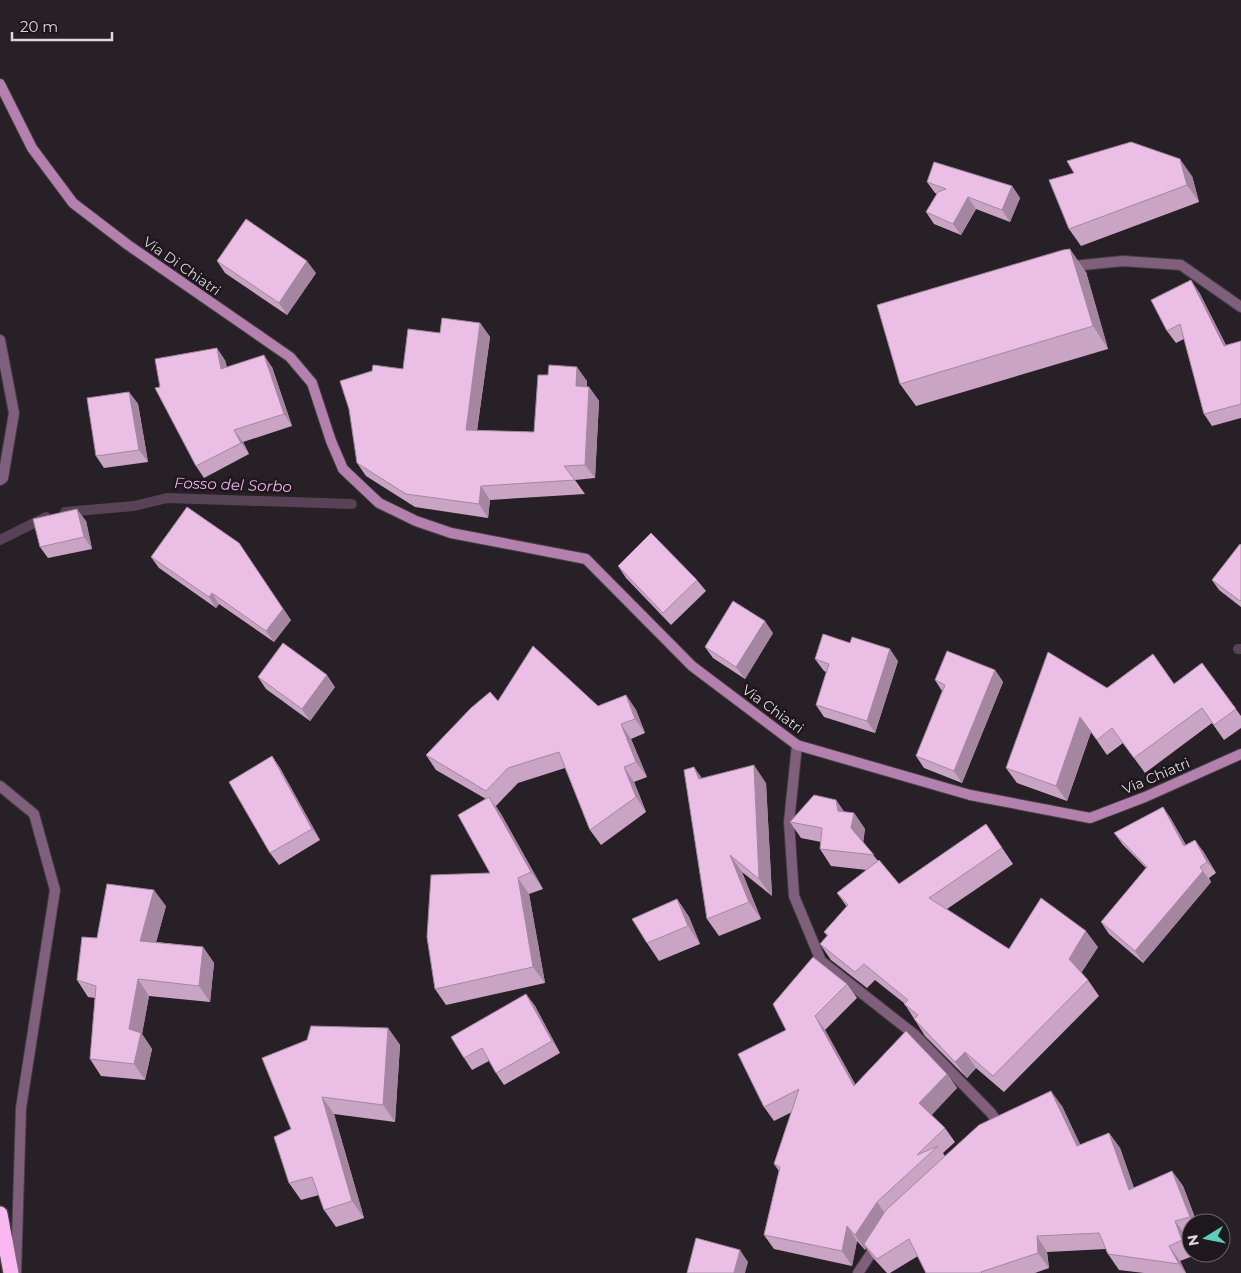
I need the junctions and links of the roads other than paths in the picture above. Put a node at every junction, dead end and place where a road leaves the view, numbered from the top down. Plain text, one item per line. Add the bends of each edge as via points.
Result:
1 (0, 84) edge
2 (1073, 266) edge
3 (1241, 307) edge
4 (0, 340) edge
5 (343, 469) joint
6 (0, 480) edge
7 (797, 745) junction
8 (1241, 754) edge
9 (0, 786) edge
10 (998, 1123) edge
11 (0, 1214) edge
12 (882, 1236) edge
13 (10, 1273) edge
14 (16, 1273) edge
15 (858, 1273) edge

1 - 5 street, Via Di Chiatri via 32,148 73,203 290,357 312,383
2 - 3 street via 1124,261 1181,265
4 - 6 street via 14,413 3,478
5 - 7 street, Via Chiatri via 379,503 416,521 451,533 586,559 692,666
7 - 8 street, Via Chiatri via 970,795 1090,818
7 - 10 street via 788,822 794,896 820,962 915,1035
9 - 14 street via 34,814 55,890 21,1108
11 - 13 highway
12 - 15 street

